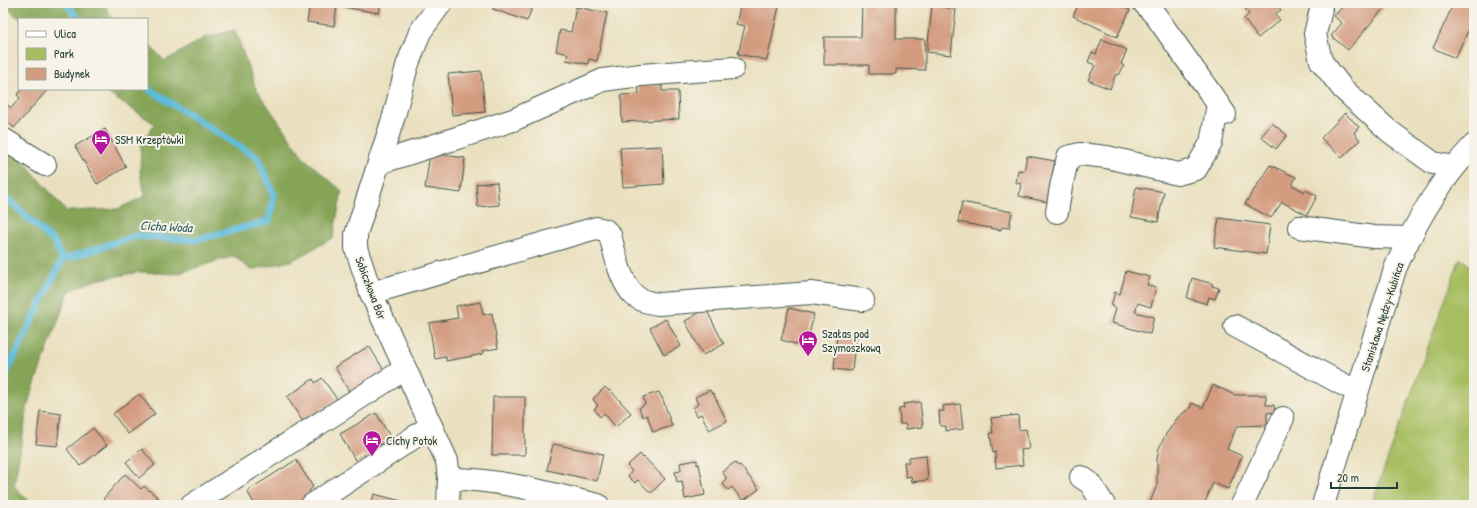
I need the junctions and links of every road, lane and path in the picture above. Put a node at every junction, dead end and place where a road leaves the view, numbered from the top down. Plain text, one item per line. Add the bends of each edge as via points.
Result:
1 (441, 3) edge
2 (1144, 3) edge
3 (1321, 9) dead end
4 (733, 68) dead end
5 (3, 139) edge
6 (1474, 145) edge
7 (379, 163) junction
8 (45, 165) dead end
9 (1454, 167) junction
10 (1057, 212) dead end
11 (1299, 227) dead end
12 (1409, 238) junction
13 (371, 293) junction
14 (863, 300) dead end
15 (1235, 326) dead end
16 (405, 369) junction
17 (1346, 386) dead end
18 (1283, 418) dead end
19 (431, 426) junction
20 (1081, 477) dead end
21 (449, 479) junction
22 (192, 505) edge
23 (312, 505) edge
24 (448, 505) edge
25 (598, 505) edge
26 (1104, 505) edge
27 (1242, 505) edge
28 (1323, 505) edge

1 - 7 street, Sobiczkowa Bór via 420,32 407,66
2 - 10 street via 1222,109 1211,143 1196,169 1178,174 1107,157 1080,154 1068,157
3 - 9 street via 1315,34 1321,61 1343,89 1389,131 1433,163
4 - 7 street via 603,80 513,120
5 - 8 street
6 - 9 street, Stanisława Nędzy-Kubińca
7 - 13 street, Sobiczkowa Bór via 356,234 356,248
9 - 12 street, Stanisława Nędzy-Kubińca via 1433,196
11 - 12 street via 1374,237
12 - 28 street, Stanisława Nędzy-Kubińca via 1395,269
13 - 14 street via 596,228 605,230 610,235 625,282 634,295 647,302 660,304 811,293
13 - 16 street, Sobiczkowa Bór
15 - 17 street
16 - 19 street, Sobiczkowa Bór
16 - 22 street
18 - 27 street
19 - 21 street, Sobiczkowa Bór via 447,461
19 - 23 street
20 - 26 street via 1090,483
21 - 24 street, Sobiczkowa Bór
21 - 25 street via 468,478

